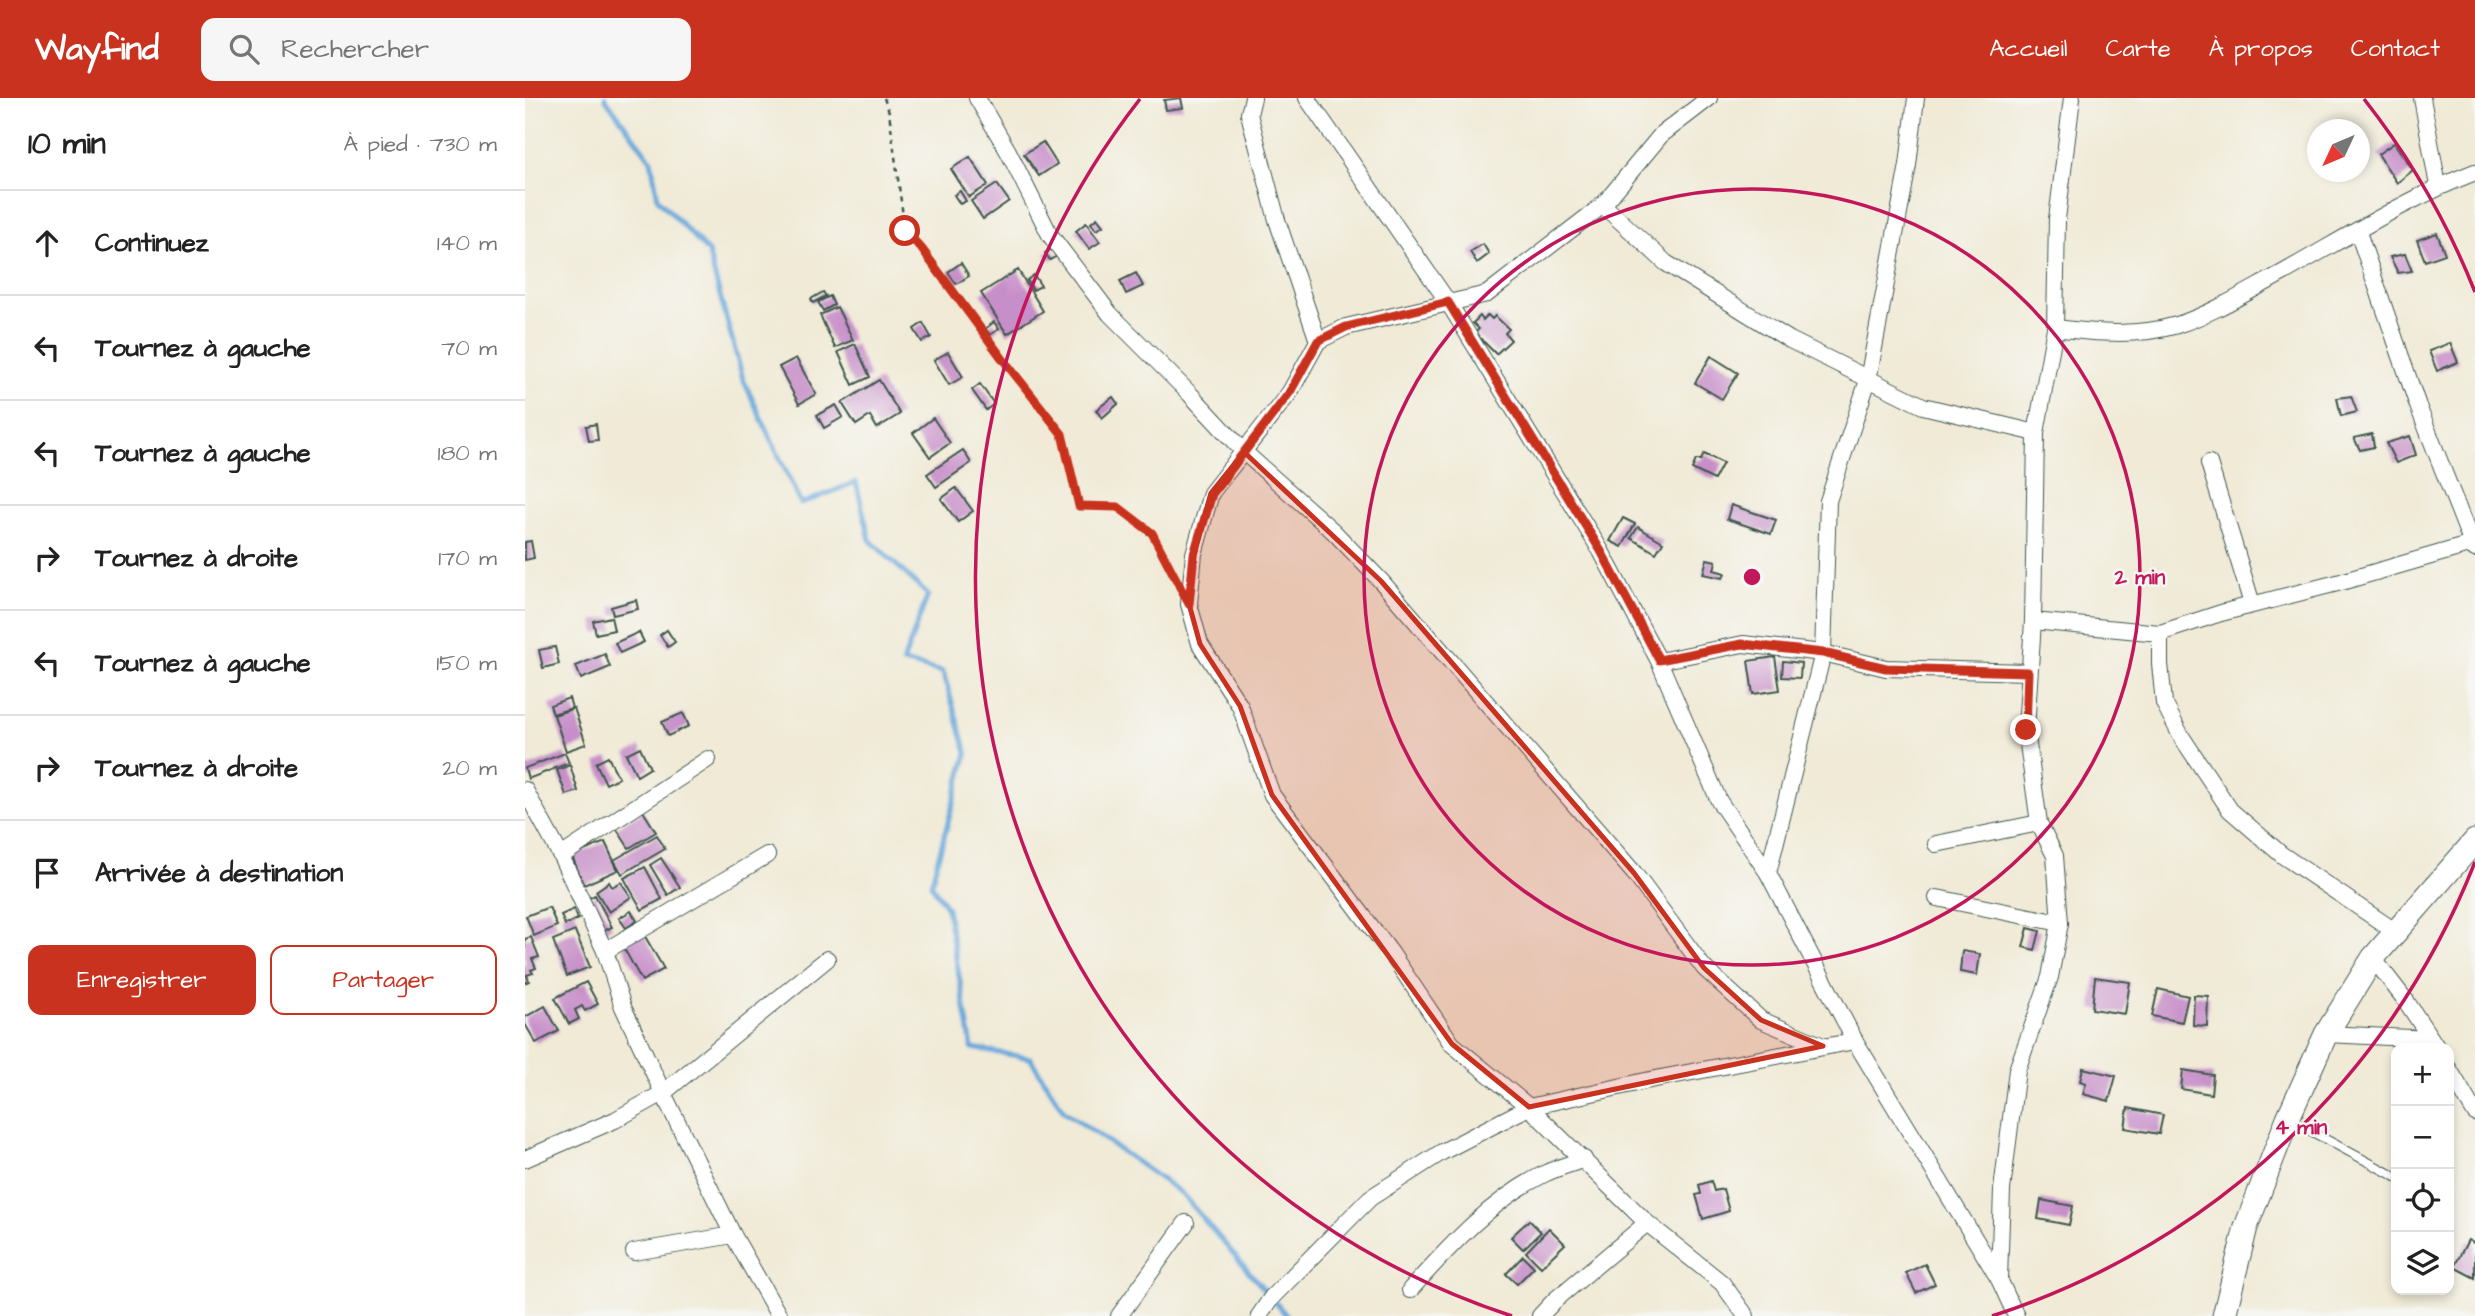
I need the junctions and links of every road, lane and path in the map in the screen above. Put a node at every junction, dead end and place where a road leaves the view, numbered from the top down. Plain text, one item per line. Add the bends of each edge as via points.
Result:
1 (884, 98) edge
2 (977, 98) edge
3 (1253, 98) edge
4 (1307, 98) edge
5 (1709, 98) edge
6 (1916, 98) edge
7 (2072, 98) edge
8 (2422, 98) edge
9 (2475, 172) edge
10 (2438, 186) junction
11 (1602, 205) junction
12 (2358, 232) junction
13 (1448, 302) junction
14 (2055, 328) junction
15 (1318, 341) junction
16 (1868, 380) junction
17 (2036, 433) junction
18 (1244, 452) junction
19 (2209, 463) dead end
20 (2473, 547) edge
21 (1189, 604) junction
22 (2252, 604) junction
23 (2033, 621) junction
24 (2160, 633) junction
25 (1823, 653) junction
26 (1659, 660) junction
27 (2028, 672) junction
28 (708, 759) dead end
29 (525, 790) edge
30 (2039, 823) junction
31 (2475, 841) edge
32 (1936, 844) dead end
33 (767, 855) dead end
34 (561, 856) junction
35 (1768, 873) junction
36 (1937, 898) dead end
37 (2060, 923) junction
38 (2396, 932) junction
39 (605, 951) junction
40 (2374, 958) junction
41 (827, 959) dead end
42 (2326, 1034) junction
43 (1855, 1041) junction
44 (2423, 1043) edge
45 (2433, 1043) edge
46 (1823, 1046) junction
47 (2454, 1077) edge
48 (663, 1093) junction
49 (1529, 1107) junction
50 (2475, 1113) edge
51 (2288, 1118) junction
52 (525, 1159) edge
53 (1584, 1159) junction
54 (2391, 1174) edge
55 (1187, 1223) dead end
56 (1647, 1223) junction
57 (733, 1235) junction
58 (634, 1252) dead end
59 (1999, 1279) junction
60 (1410, 1290) dead end
61 (1542, 1315) edge
62 (779, 1316) edge
63 (1119, 1316) edge
64 (1259, 1316) edge
65 (1746, 1316) edge
66 (2016, 1316) edge
67 (2224, 1316) edge

1 - 21 path via 905,231 1062,434 1079,506 1118,507 1152,533
2 - 18 street via 1058,245 1110,314
3 - 15 street via 1249,114 1270,193
4 - 13 street
5 - 11 street via 1661,135
6 - 16 street
7 - 14 street via 2057,219
8 - 10 street
9 - 10 street
10 - 12 street
11 - 13 street via 1487,294
11 - 16 street via 1666,263 1790,340
12 - 14 street via 2178,325 2106,334
12 - 20 street
13 - 15 street via 1346,327
13 - 26 street via 1601,551
14 - 17 street
15 - 18 street via 1290,392
16 - 17 street via 1923,406
16 - 25 street via 1828,501
17 - 23 street
18 - 21 street via 1212,494 1194,554
18 - 46 street via 1381,581 1634,873 1704,968 1761,1020
19 - 22 street
20 - 22 street
21 - 49 street via 1200,644 1240,706 1272,795 1391,953 1452,1044
22 - 24 street
23 - 24 street
23 - 27 street
24 - 38 street via 2164,703 2230,810 2282,855
25 - 26 street via 1742,644
25 - 27 street via 1886,668
25 - 35 street
26 - 35 street via 1719,802
27 - 30 street via 2026,730
28 - 34 street
29 - 34 street
30 - 32 street
30 - 37 street via 2055,856
31 - 38 main road
33 - 39 street
34 - 39 street
35 - 43 street
36 - 37 street
37 - 59 street via 2050,976 2017,1070 2002,1190
38 - 40 main road
39 - 48 street via 623,1007
40 - 42 main road
40 - 45 street
41 - 48 street
42 - 44 street
42 - 51 main road
43 - 46 street
43 - 59 street
46 - 49 street
47 - 50 street
48 - 52 street via 615,1121
48 - 57 street
49 - 53 street
49 - 64 street via 1442,1152 1370,1198 1272,1297
51 - 54 lane
51 - 67 main road via 2246,1227
53 - 56 street
53 - 60 street via 1545,1173 1482,1215
55 - 63 street
56 - 61 street
56 - 65 street via 1722,1283
57 - 58 street
57 - 62 street
59 - 66 street

